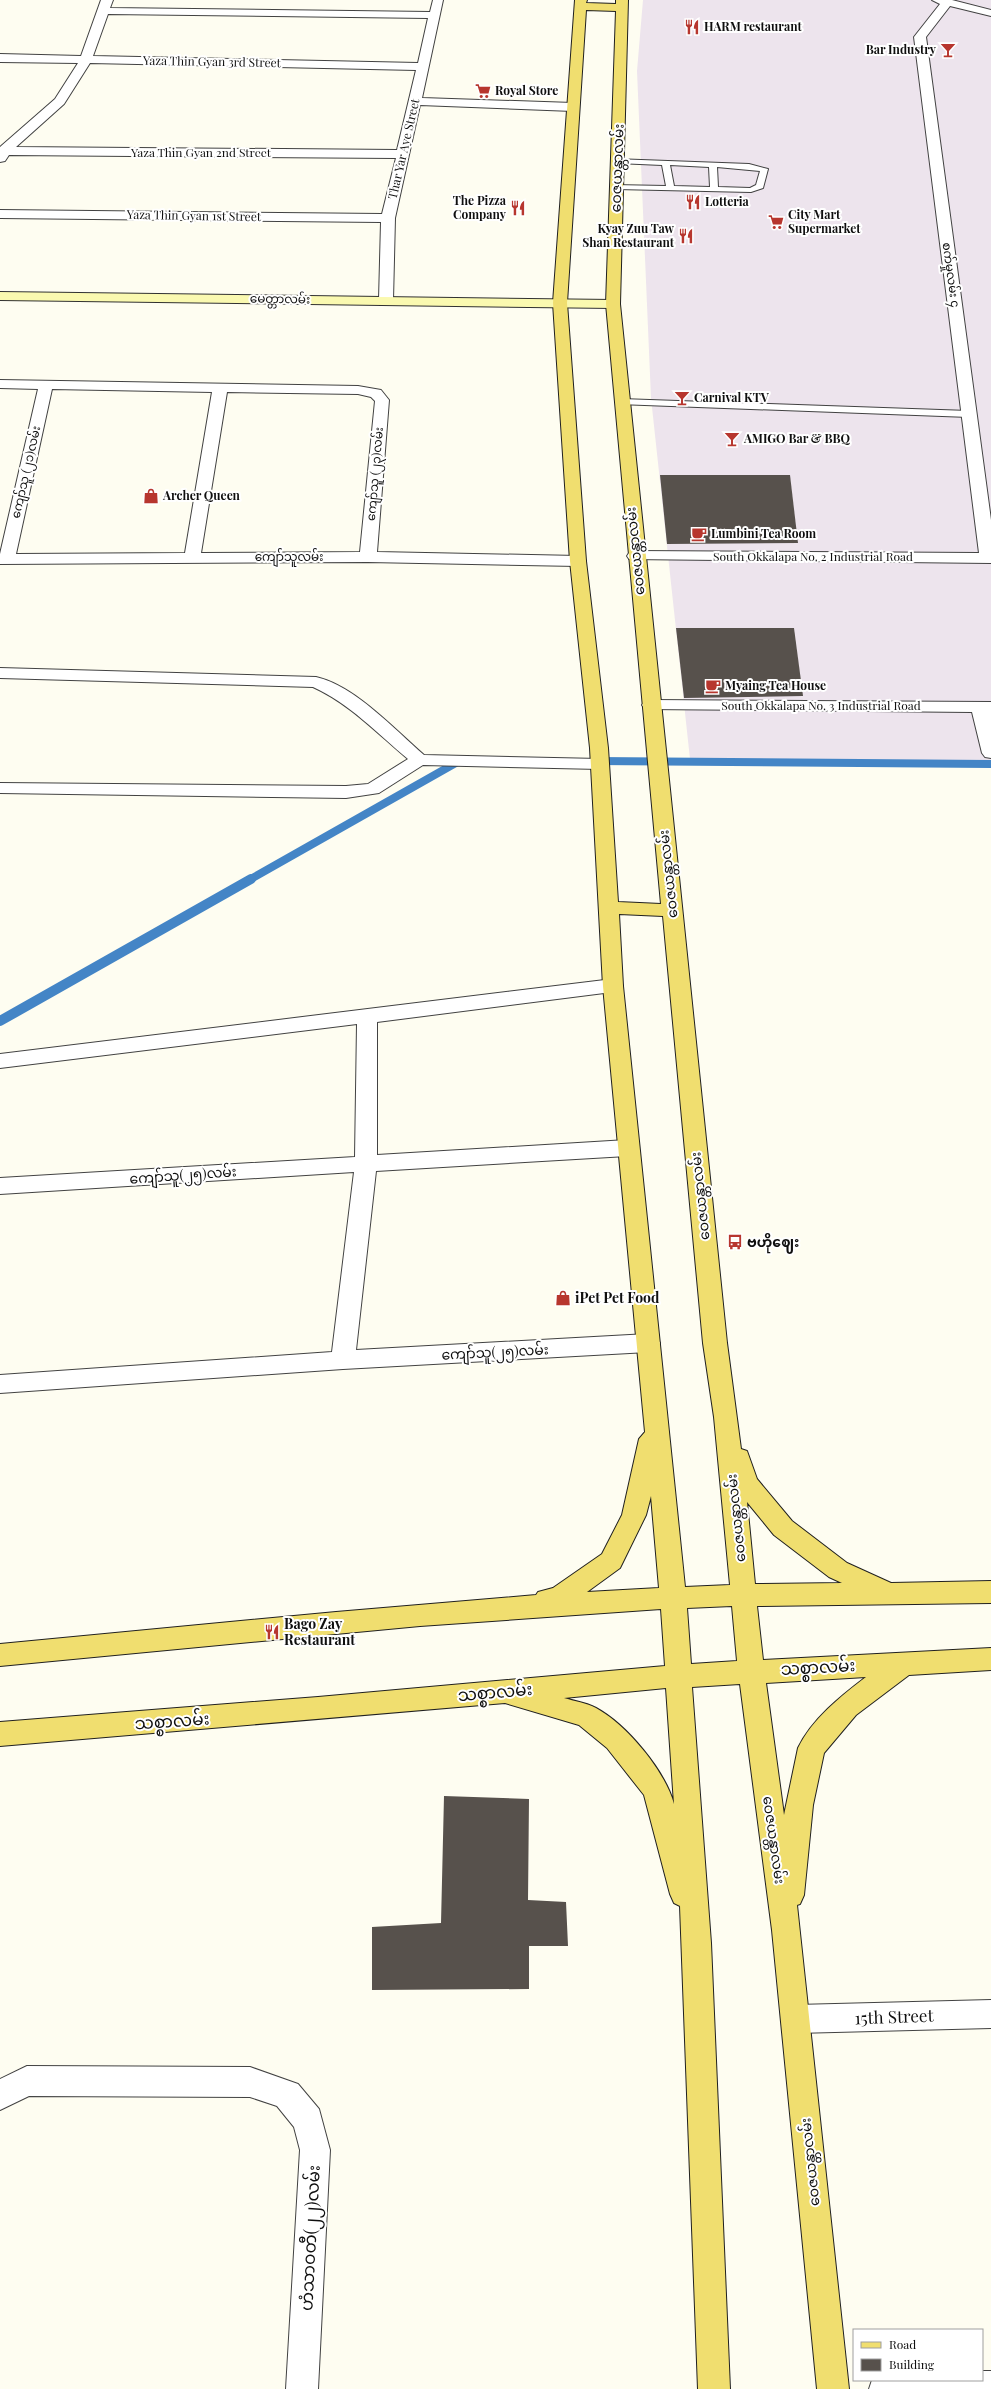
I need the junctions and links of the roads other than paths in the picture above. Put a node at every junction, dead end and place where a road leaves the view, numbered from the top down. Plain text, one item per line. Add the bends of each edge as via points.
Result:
1 (438, 0) edge
2 (942, 1) edge
3 (581, 3) edge
4 (622, 4) edge
5 (105, 5) edge
6 (991, 13) edge
7 (435, 14) junction
8 (0, 58) edge
9 (86, 60) junction
10 (424, 66) junction
11 (415, 101) junction
12 (573, 107) junction
13 (2, 154) edge
14 (402, 154) junction
15 (617, 161) junction
16 (666, 163) junction
17 (713, 164) junction
18 (616, 187) junction
19 (670, 188) junction
20 (714, 189) junction
21 (0, 214) edge
22 (388, 218) junction
23 (0, 296) edge
24 (386, 300) junction
25 (560, 303) junction
26 (613, 304) junction
27 (0, 384) edge
28 (46, 384) junction
29 (220, 388) junction
30 (621, 402) junction
31 (970, 414) junction
32 (635, 556) junction
33 (192, 557) junction
34 (368, 557) junction
35 (990, 558) edge
36 (3, 559) edge
37 (578, 561) junction
38 (0, 673) edge
39 (650, 705) junction
40 (985, 706) edge
41 (991, 753) edge
42 (419, 760) junction
43 (600, 764) junction
44 (0, 788) edge
45 (608, 908) junction
46 (672, 910) junction
47 (613, 986) junction
48 (367, 1016) junction
49 (0, 1061) edge
50 (627, 1148) junction
51 (366, 1164) junction
52 (0, 1186) edge
53 (648, 1343) junction
54 (342, 1360) junction
55 (0, 1384) edge
56 (726, 1417) junction
57 (655, 1420) junction
58 (991, 1592) edge
59 (744, 1595) junction
60 (891, 1596) junction
61 (673, 1598) junction
62 (518, 1606) junction
63 (0, 1655) edge
64 (991, 1659) edge
65 (904, 1664) junction
66 (750, 1671) junction
67 (677, 1676) junction
68 (503, 1691) junction
69 (0, 1734) edge
70 (786, 1930) junction
71 (697, 1943) junction
72 (991, 2014) edge
73 (796, 2019) junction
74 (0, 2095) edge
75 (991, 2387) edge
76 (302, 2389) edge
77 (714, 2389) edge
78 (833, 2389) edge
79 (885, 2389) edge

1 - 7 street, Thar Yar Aye Street
2 - 6 street
2 - 31 street, စက်မှုလမ်း ၄ via 920,37
3 - 4 main road
3 - 12 main road
4 - 15 main road, ဝေဇယန္တာလမ်း
5 - 7 street
5 - 9 street
7 - 10 street, Thar Yar Aye Street
8 - 9 street, Yaza Thin Gyan 3rd Street
9 - 10 street, Yaza Thin Gyan 3rd Street
9 - 13 street via 60,101
10 - 11 street, Thar Yar Aye Street
11 - 12 street
11 - 14 street, Thar Yar Aye Street
12 - 25 main road
13 - 14 street, Yaza Thin Gyan 2nd Street
14 - 22 street, Thar Yar Aye Street
15 - 16 lane
15 - 18 main road, ဝေဇယန္တာလမ်း
16 - 17 lane
16 - 19 lane
17 - 20 lane
17 - 20 lane via 764,169 760,186 757,188
18 - 19 lane
18 - 26 main road, ဝေဇယန္တာလမ်း
19 - 20 lane
21 - 22 street, Yaza Thin Gyan 1st Street
22 - 24 street, Thar Yar Aye Street
23 - 24 main road, မေတ္တာလမ်း
24 - 25 main road, မေတ္တာလမ်း
25 - 26 main road, မေတ္တာလမ်း
25 - 37 main road
26 - 30 main road, ဝေဇယန္တာလမ်း
27 - 28 street
28 - 29 street
28 - 36 street, ကျော်သူ (၂၁)လမ်း
29 - 33 street
29 - 34 street, ကျော်သူ (၂၃)လမ်း via 358,390 376,393 382,400
30 - 31 lane
30 - 32 main road, ဝေဇယန္တာလမ်း
31 - 35 street, စက်မှုလမ်း ၄
32 - 35 street, South Okkalapa No. 2 Industrial Road
32 - 39 main road, ဝေဇယန္တာလမ်း
33 - 34 street, ကျော်သူလမ်း
33 - 36 street, ကျော်သူလမ်း
34 - 37 street, ကျော်သူလမ်း
37 - 43 main road
38 - 42 street via 316,682 332,689 368,716
39 - 40 street, South Okkalapa No. 3 Industrial Road
39 - 46 main road, ဝေဇယန္တာလမ်း
40 - 41 street
42 - 43 street
42 - 44 street via 373,789 346,792
43 - 45 main road
45 - 46 main road
45 - 47 main road
46 - 56 main road, ဝေဇယန္တာလမ်း via 715,1343
47 - 48 street
47 - 50 main road
48 - 49 street
48 - 51 street
50 - 51 street, ကျော်သူ(၂၅)လမ်း
50 - 53 main road
51 - 52 street, ကျော်သူ(၂၅)လမ်း
51 - 54 street
53 - 54 street, ကျော်သူ(၂၅)လမ်း
53 - 57 main road
54 - 55 street, ကျော်သူ(၂၅)လမ်း
56 - 59 main road, ဝေဇယန္တာလမ်း
56 - 60 main road via 746,1483 783,1528 838,1570
57 - 61 main road
57 - 62 main road via 634,1515 611,1560 559,1598
58 - 60 main road
59 - 60 main road
59 - 61 main road
59 - 66 main road, ဝေဇယန္တာလမ်း
61 - 62 main road
61 - 67 main road
62 - 63 main road
64 - 65 main road, သစ္စာလမ်း
65 - 66 main road, သစ္စာလမ်း
65 - 70 main road via 847,1706 812,1748 799,1805
66 - 67 main road, သစ္စာလမ်း
66 - 70 main road, ဝေဇယန္တာလမ်း
67 - 68 main road, သစ္စာလမ်း
67 - 71 main road
68 - 69 main road, သစ္စာလမ်း via 318,1709
68 - 71 main road via 586,1716 617,1740 656,1790
70 - 73 main road, ဝေဇယန္တာလမ်း
71 - 77 main road
72 - 73 street, 15th Street
73 - 78 main road, ဝေဇယန္တာလမ်း
74 - 76 street, ဟံသာဝတီ(၂၂)လမ်း via 27,2081 250,2082 287,2095 308,2120 315,2150
75 - 79 street

